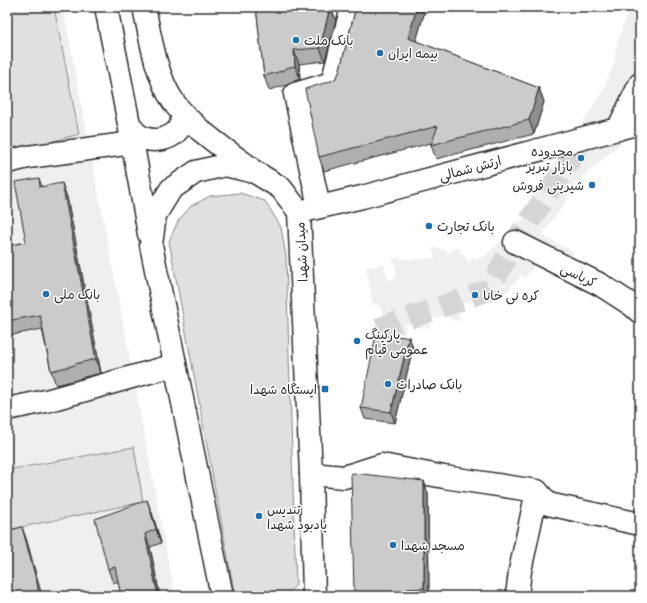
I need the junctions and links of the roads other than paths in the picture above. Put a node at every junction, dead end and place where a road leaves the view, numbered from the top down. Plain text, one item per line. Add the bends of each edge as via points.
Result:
1 (106, 7) edge
2 (144, 7) edge
3 (352, 7) edge
4 (640, 84) edge
5 (183, 114) junction
6 (640, 123) edge
7 (618, 129) junction
8 (131, 133) junction
9 (7, 162) edge
10 (255, 172) junction
11 (309, 210) junction
12 (515, 242) dead end
13 (151, 246) junction
14 (640, 312) edge
15 (175, 365) junction
16 (7, 409) edge
17 (311, 474) junction
18 (537, 491) junction
19 (640, 524) edge
20 (311, 592) edge
21 (223, 596) edge
22 (517, 596) edge

1 - 8 main road
2 - 5 main road via 162,80
3 - 11 main road via 332,83 295,94
4 - 7 main road
5 - 8 main road via 180,126 172,135 160,140 148,140
5 - 10 main road via 219,146
6 - 7 main road, ارتش شمالی
7 - 11 main road, ارتش شمالی
8 - 9 main road
8 - 13 main road
10 - 11 main road, میدان شهدا
10 - 13 main road, میدان شهدا via 225,165 196,172 171,189 155,215
11 - 17 main road, میدان شهدا
12 - 14 main road, کرباسی via 601,285
13 - 15 main road, میدان شهدا
15 - 16 main road via 46,401
15 - 21 main road, میدان شهدا
17 - 18 main road via 344,477 382,465
17 - 20 main road, میدان شهدا
18 - 19 main road via 548,504
18 - 22 main road

